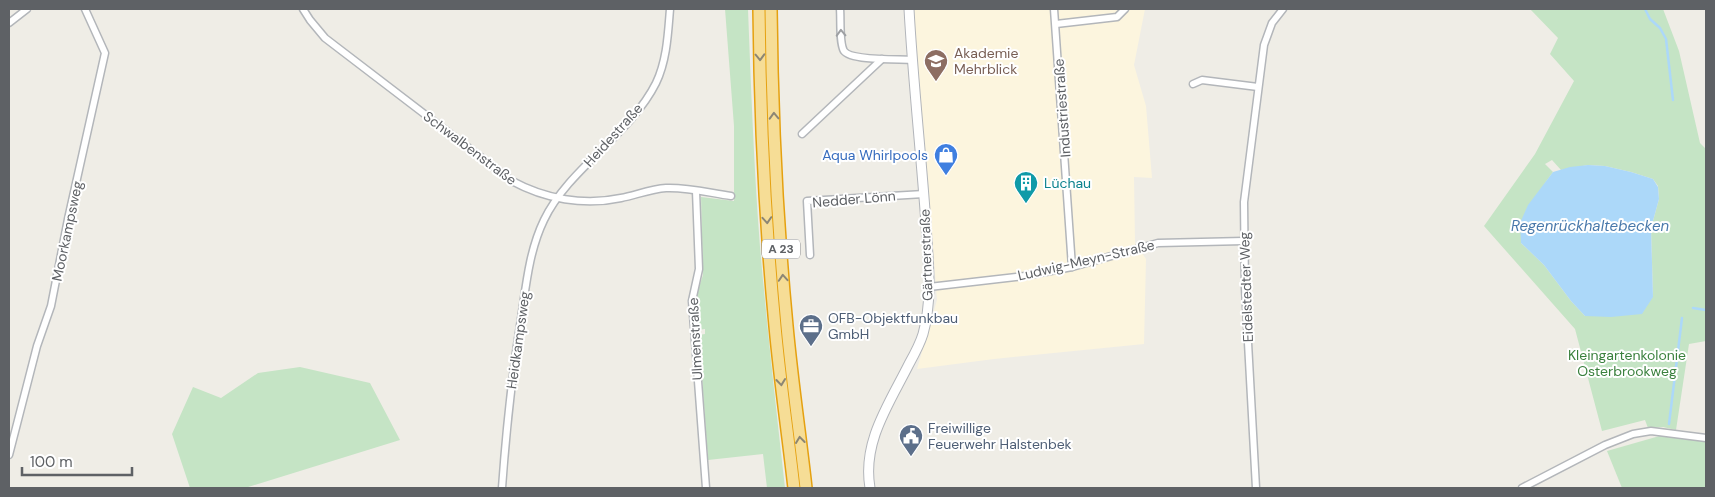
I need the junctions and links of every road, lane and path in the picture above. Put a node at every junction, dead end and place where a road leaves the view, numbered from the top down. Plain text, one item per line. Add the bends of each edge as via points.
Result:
1 (27, 9) edge
2 (85, 9) edge
3 (303, 9) edge
4 (670, 9) edge
5 (759, 9) edge
6 (771, 9) edge
7 (840, 9) edge
8 (909, 9) edge
9 (1054, 9) edge
10 (1125, 9) edge
11 (1283, 9) edge
12 (9, 23) edge
13 (1056, 24) junction
14 (882, 59) junction
15 (912, 60) junction
16 (1193, 84) dead end
17 (1258, 87) junction
18 (802, 134) dead end
19 (696, 191) junction
20 (924, 194) junction
21 (731, 196) dead end
22 (558, 198) junction
23 (1244, 241) junction
24 (810, 255) dead end
25 (1072, 266) junction
26 (929, 287) junction
27 (1706, 438) edge
28 (9, 455) edge
29 (502, 488) edge
30 (706, 488) edge
31 (794, 488) edge
32 (806, 488) edge
33 (870, 488) edge
34 (1256, 488) edge
35 (1522, 488) edge

1 - 12 street
2 - 28 street, Moorkampsweg via 105,53 51,306 37,346
3 - 22 street, Schwalbenstraße via 325,38 512,181 541,195
4 - 22 street, Heidestraße via 664,59 656,82 641,107
5 -> 31 highway, A 23 via 770,260
32 -> 6 highway, A 23 via 783,289
14 -> 7 street via 852,56 844,51
8 - 15 street, Gärtnerstraße
9 - 13 street, Industriestraße
10 - 13 street via 1117,16
11 - 17 street, Eidelstedter Weg via 1266,37
13 - 25 street, Industriestraße
14 - 15 street
14 - 18 street
15 - 20 street, Gärtnerstraße
16 - 17 street via 1202,80
17 - 23 street, Eidelstedter Weg via 1245,189
19 - 21 street, Schwalbenstraße
19 - 22 street, Schwalbenstraße via 666,188 599,201
19 - 30 street, Ulmenstraße via 699,268 692,301
20 - 24 street, Nedder Lönn via 807,201
20 - 26 street, Gärtnerstraße
22 - 29 street, Heidkampsweg via 537,235 528,271 506,432
23 - 25 street, Ludwig-Meyn-Straße via 1158,243
23 - 34 street, Eidelstedter Weg
25 - 26 street, Ludwig-Meyn-Straße via 1024,276
26 - 33 street, Gärtnerstraße via 922,336 874,434
27 - 35 street via 1651,431 1633,434

